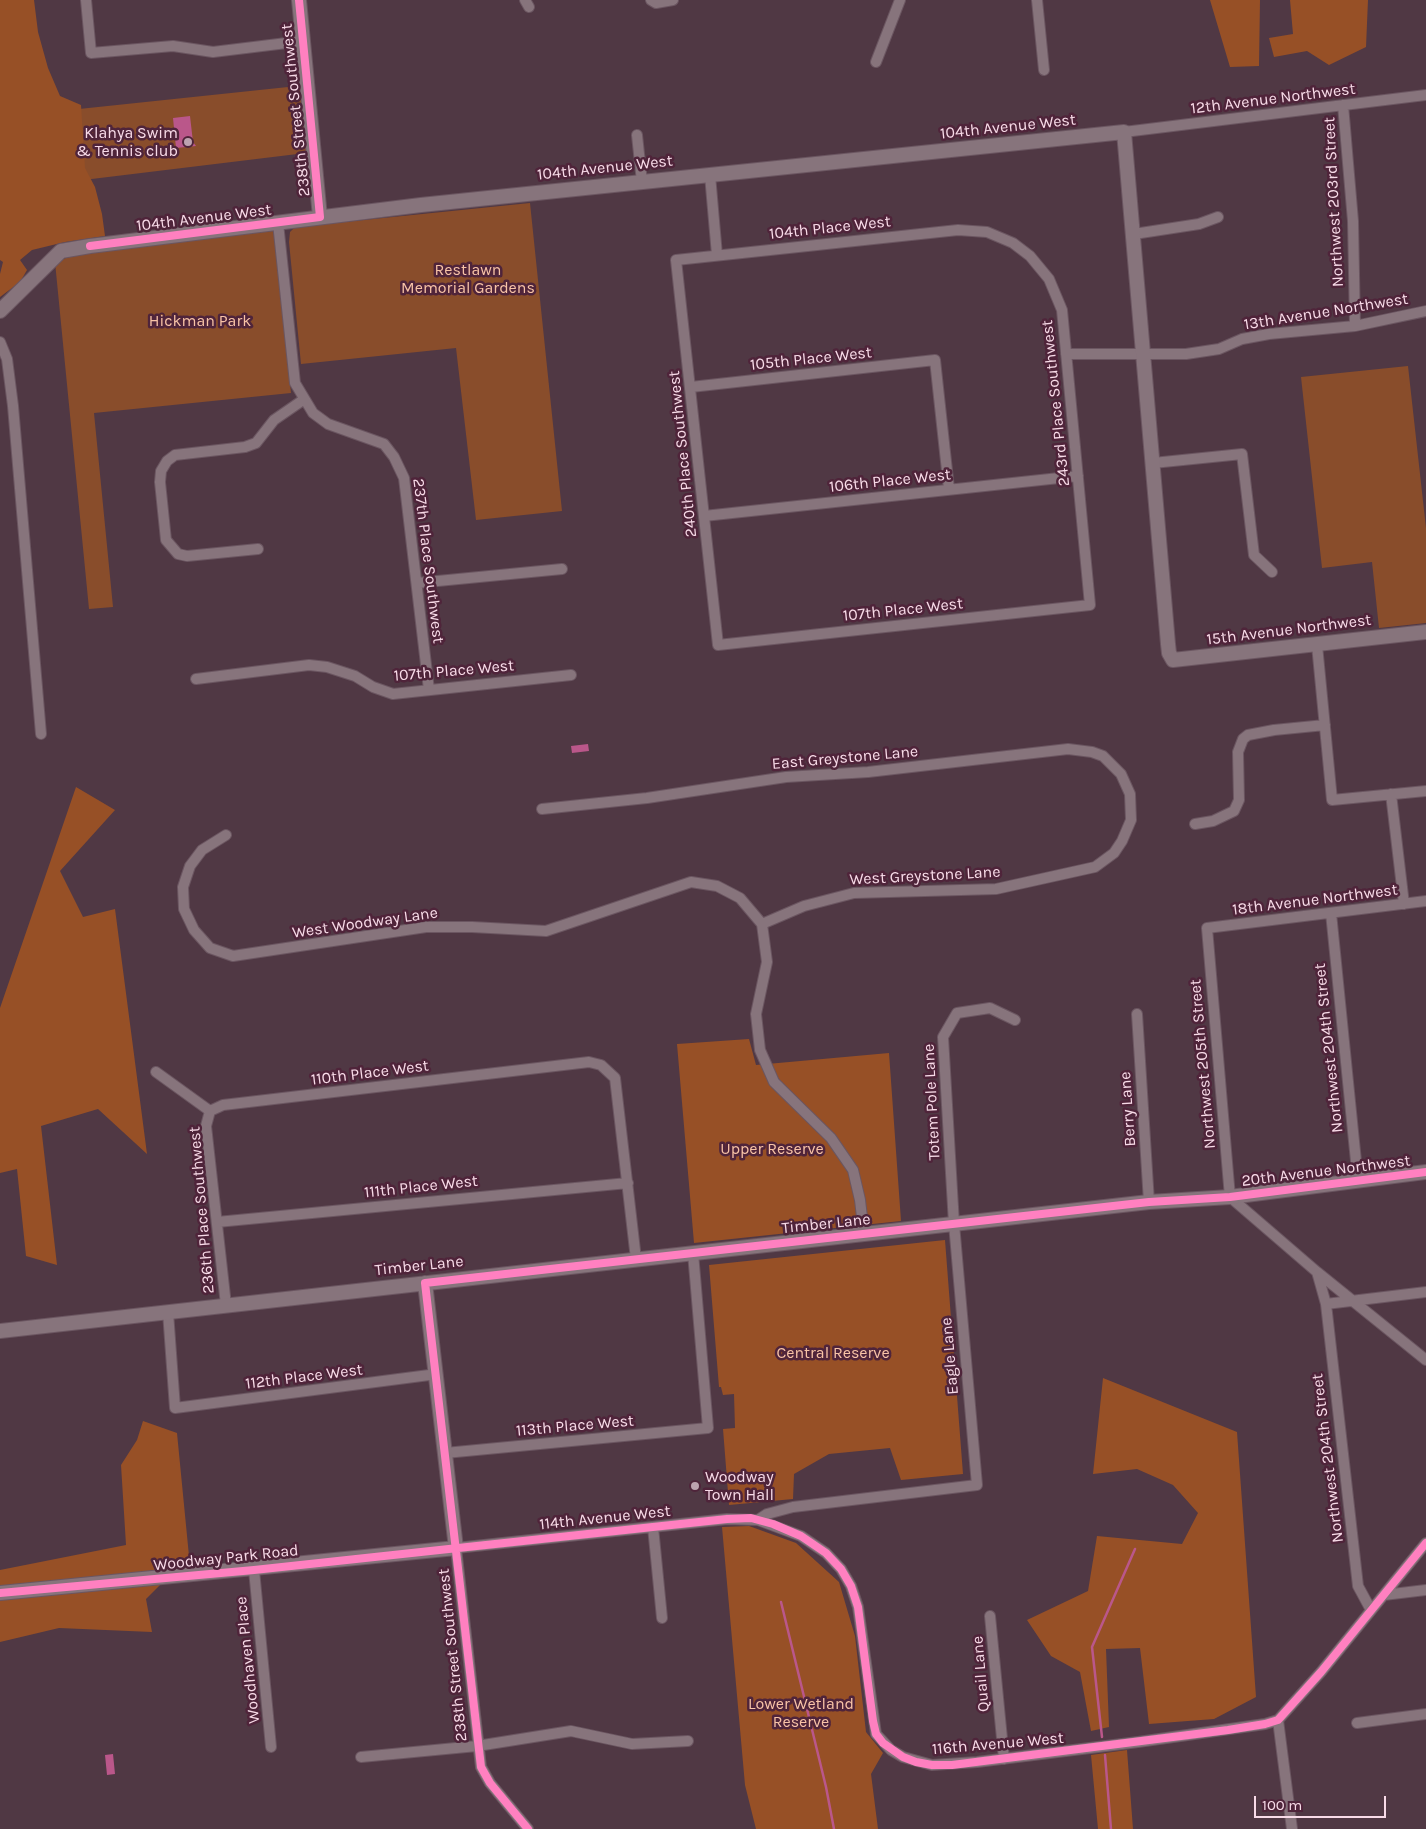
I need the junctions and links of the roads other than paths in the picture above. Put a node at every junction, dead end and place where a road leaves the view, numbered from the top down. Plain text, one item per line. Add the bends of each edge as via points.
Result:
1 (86, 0) edge
2 (299, 0) edge
3 (651, 0) edge
4 (673, 0) edge
5 (900, 0) edge
6 (1037, 0) edge
7 (303, 41) junction
8 (876, 62) dead end
9 (1044, 70) dead end
10 (1426, 95) edge
11 (1343, 105) junction
12 (1124, 132) junction
13 (637, 135) dead end
14 (710, 175) junction
15 (642, 182) junction
16 (320, 217) junction
17 (1218, 217) dead end
18 (278, 223) junction
19 (987, 232) joint
20 (1134, 234) junction
21 (717, 255) junction
22 (676, 260) joint
23 (0, 311) edge
24 (1426, 311) edge
25 (1355, 326) junction
26 (0, 342) edge
27 (1066, 354) junction
28 (1143, 354) junction
29 (690, 387) junction
30 (303, 400) junction
31 (1153, 462) junction
32 (1078, 476) junction
33 (949, 489) junction
34 (704, 516) junction
35 (258, 549) dead end
36 (562, 569) dead end
37 (1272, 572) dead end
38 (417, 583) junction
39 (1090, 605) joint
40 (1426, 632) edge
41 (1316, 644) junction
42 (718, 645) joint
43 (571, 675) dead end
44 (196, 679) dead end
45 (428, 690) junction
46 (1325, 725) junction
47 (41, 734) dead end
48 (1426, 791) edge
49 (1130, 794) joint
50 (1391, 794) junction
51 (542, 809) dead end
52 (1195, 824) dead end
53 (226, 835) dead end
54 (1426, 901) edge
55 (1404, 904) junction
56 (1330, 913) junction
57 (762, 924) junction
58 (1207, 928) joint
59 (1137, 1014) dead end
60 (1015, 1020) dead end
61 (156, 1072) dead end
62 (210, 1111) junction
63 (1426, 1172) edge
64 (1358, 1181) junction
65 (628, 1182) junction
66 (1230, 1196) junction
67 (1150, 1202) junction
68 (217, 1222) junction
69 (954, 1224) junction
70 (864, 1234) junction
71 (693, 1253) junction
72 (636, 1259) junction
73 (1317, 1272) junction
74 (425, 1283) junction
75 (1426, 1292) edge
76 (1352, 1300) junction
77 (1326, 1304) junction
78 (226, 1305) junction
79 (168, 1312) junction
80 (0, 1331) edge
81 (1426, 1360) edge
82 (437, 1374) junction
83 (445, 1453) junction
84 (977, 1485) joint
85 (758, 1520) junction
86 (653, 1527) junction
87 (1426, 1543) edge
88 (456, 1548) junction
89 (254, 1570) junction
90 (1426, 1590) edge
91 (0, 1594) edge
92 (1384, 1595) junction
93 (1371, 1610) junction
94 (990, 1616) dead end
95 (662, 1618) dead end
96 (1426, 1714) edge
97 (1278, 1720) junction
98 (1357, 1723) dead end
99 (688, 1741) dead end
100 (271, 1746) dead end
101 (477, 1746) junction
102 (361, 1757) dead end
103 (1004, 1759) junction
104 (528, 1829) edge
105 (1292, 1829) edge

1 - 7 street via 91,52 173,46 213,52
2 - 7 street, 238th Street Southwest
3 - 4 street via 656,3
5 - 8 street
6 - 9 street
7 - 16 street, 238th Street Southwest
10 - 11 street, 12th Avenue Northwest
11 - 12 street, 12th Avenue Northwest
11 - 25 street, Northwest 203rd Street via 1353,221
12 - 14 street, 104th Avenue West
12 - 20 street
13 - 15 street
14 - 15 street, 104th Avenue West
14 - 21 street
15 - 16 street, 104th Avenue West
16 - 18 street, 104th Avenue West
17 - 20 street via 1199,224
18 - 23 street, 104th Avenue West via 61,251
18 - 30 street, 237th Place Southwest via 295,383
19 - 21 street, 104th Place West via 958,230
19 - 27 street, 243rd Place Southwest via 1013,243 1030,256 1049,279 1062,310
20 - 28 street
21 - 22 street, 104th Place West
22 - 29 street, 240th Place Southwest
24 - 25 street, 13th Avenue Northwest
25 - 28 street, 13th Avenue Northwest via 1269,334 1242,339 1219,349 1186,354
26 - 47 street via 7,359 13,406
27 - 28 street
27 - 32 street, 243rd Place Southwest
28 - 31 street
29 - 33 street, 105th Place West via 935,360
29 - 34 street, 240th Place Southwest
30 - 35 street via 274,420 256,443 236,449 175,455 161,471 166,540 178,554 187,556
30 - 38 street, 237th Place Southwest via 328,424 384,444 394,458 404,478
31 - 37 street via 1242,454 1254,555
31 - 41 street, 15th Avenue Northwest via 1168,644 1173,660
32 - 33 street, 106th Place West
32 - 39 street, 243rd Place Southwest
33 - 34 street, 106th Place West
34 - 42 street, 240th Place Southwest
36 - 38 street
38 - 45 street, 237th Place Southwest
39 - 42 street, 107th Place West
40 - 41 street, 15th Avenue Northwest
41 - 46 street
43 - 45 street, 107th Place West
44 - 45 street, 107th Place West via 309,665 355,676 392,694
46 - 50 street via 1332,800
46 - 52 street via 1248,735 1238,752 1239,800 1234,811 1214,821
48 - 50 street
49 - 51 street, East Greystone Lane via 1121,774 1103,756 1068,749 868,772 777,778 647,798
49 - 57 street, West Greystone Lane via 1130,820 1122,841 1114,853 1096,867 996,889 854,893 804,906
50 - 55 street
53 - 57 street, West Woodway Lane via 202,850 190,866 182,887 184,909 194,930 210,948 233,956 426,927 472,926 546,931 691,882 717,886 740,898
54 - 55 street, 18th Avenue Northwest
55 - 56 street, 18th Avenue Northwest
56 - 58 street, 18th Avenue Northwest
56 - 64 street, Northwest 204th Street
57 - 70 street via 767,962 756,1014 760,1050 774,1082 832,1138 852,1170
58 - 66 street, Northwest 205th Street
59 - 67 street, Berry Lane
60 - 69 street, Totem Pole Lane via 990,1008 957,1013 943,1037
61 - 62 street
62 - 65 street, 110th Place West via 223,1105 589,1062 601,1064 615,1078
62 - 68 street, 236th Place Southwest via 206,1126
63 - 64 street, 20th Avenue Northwest
64 - 66 street, 20th Avenue Northwest
65 - 68 street, 111th Place West
65 - 72 street
66 - 67 street, Timber Lane
66 - 73 street
67 - 69 street, Timber Lane
68 - 78 street, 236th Place Southwest
69 - 70 street, Timber Lane
69 - 84 street, Eagle Lane
70 - 71 street, Timber Lane
71 - 72 street, Timber Lane
71 - 83 street, 113th Place West via 708,1428
72 - 74 street, Timber Lane
73 - 76 street
73 - 77 street, Northwest 204th Street
74 - 78 street, Timber Lane
74 - 82 street, 238th Street Southwest
75 - 76 street
76 - 77 street
76 - 81 street
77 - 93 street, Northwest 204th Street via 1358,1586
78 - 79 street, Timber Lane
79 - 80 street, Timber Lane
79 - 82 street, 112th Place West via 175,1408
82 - 83 street, 238th Street Southwest
83 - 88 street, 238th Street Southwest
84 - 85 street, 114th Avenue West via 793,1508 767,1514
85 - 86 street, 114th Avenue West via 727,1519
85 - 103 street, 116th Avenue West via 801,1536 826,1553 851,1586 858,1607 873,1722 876,1734 883,1742 903,1757 932,1765
86 - 88 street, 114th Avenue West
86 - 95 street
87 - 92 street
88 - 89 street, Woodway Park Road
88 - 101 street, 238th Street Southwest
89 - 91 street, Woodway Park Road
89 - 100 street, Woodhaven Place
90 - 92 street
92 - 93 street
93 - 97 street
94 - 103 street, Quail Lane
96 - 98 street
97 - 103 street, 116th Avenue West via 1228,1730
97 - 105 street
99 - 101 street via 632,1744 571,1731
101 - 102 street
101 - 104 street, 238th Street Southwest via 481,1768

